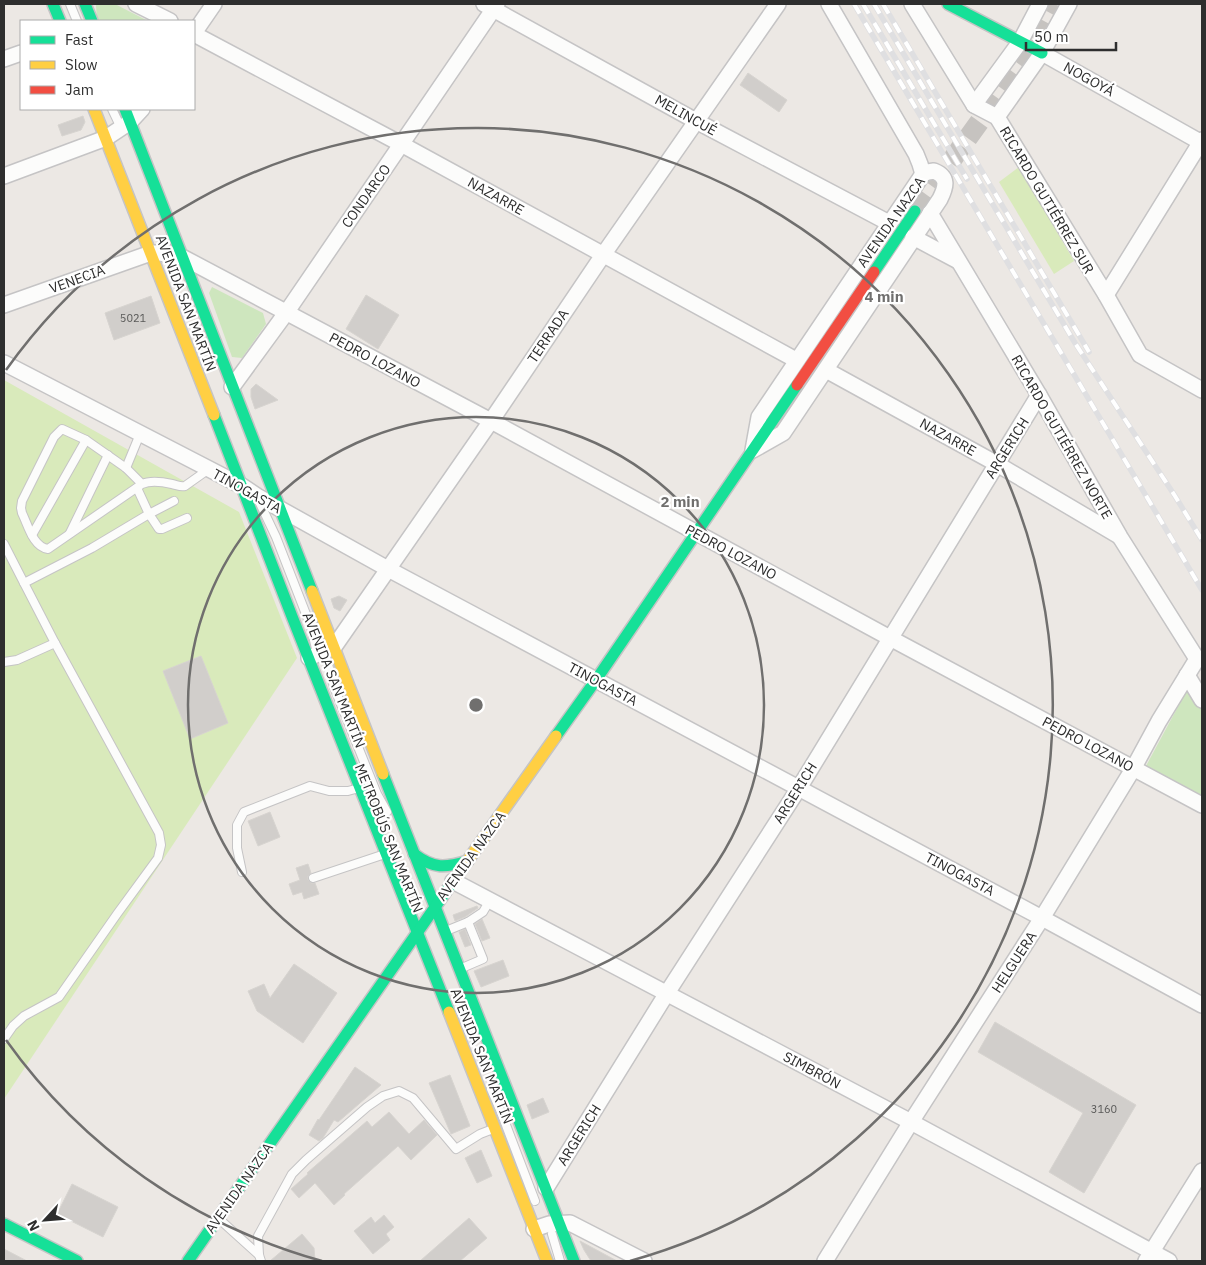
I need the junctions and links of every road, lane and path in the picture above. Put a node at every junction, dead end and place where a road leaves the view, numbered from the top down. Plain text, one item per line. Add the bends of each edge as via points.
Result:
1 (53, 4) edge
2 (62, 4) edge
3 (70, 4) edge
4 (136, 4) edge
5 (214, 4) edge
6 (778, 4) edge
7 (829, 4) edge
8 (912, 4) edge
9 (948, 4) edge
10 (1040, 4) edge
11 (1068, 4) edge
12 (492, 5) edge
13 (60, 20) edge
14 (69, 20) edge
15 (77, 20) edge
16 (168, 20) edge
17 (195, 32) edge
18 (195, 34) edge
19 (1020, 42) junction
20 (20, 53) edge
21 (1042, 53) junction
22 (4, 59) edge
23 (974, 106) junction
24 (95, 110) edge
25 (103, 110) edge
26 (112, 110) edge
27 (141, 110) edge
28 (106, 117) dead end
29 (997, 117) junction
30 (696, 121) junction
31 (118, 129) edge
32 (1202, 142) edge
33 (401, 144) junction
34 (923, 174) junction
35 (4, 176) edge
36 (923, 212) junction
37 (889, 223) junction
38 (913, 237) junction
39 (166, 254) junction
40 (603, 255) junction
41 (959, 262) junction
42 (1106, 295) junction
43 (4, 305) edge
44 (286, 312) junction
45 (796, 360) junction
46 (4, 363) edge
47 (826, 370) junction
48 (206, 374) dead end
49 (232, 387) junction
50 (1202, 390) edge
51 (1039, 396) junction
52 (490, 421) junction
53 (140, 434) junction
54 (86, 440) junction
55 (754, 450) junction
56 (238, 454) dead end
57 (108, 455) junction
58 (997, 464) junction
59 (126, 468) junction
60 (208, 469) junction
61 (246, 483) junction
62 (139, 486) junction
63 (174, 501) dead end
64 (268, 501) junction
65 (148, 514) junction
66 (187, 518) dead end
67 (696, 533) junction
68 (32, 535) junction
69 (70, 535) junction
70 (1120, 537) junction
71 (4, 544) edge
72 (388, 569) junction
73 (24, 583) junction
74 (890, 638) junction
75 (55, 643) junction
76 (321, 653) junction
77 (1197, 659) joint
78 (4, 662) edge
79 (1187, 675) junction
80 (596, 680) junction
81 (1202, 700) edge
82 (1133, 768) junction
83 (360, 787) junction
84 (799, 788) junction
85 (1202, 805) edge
86 (381, 820) dead end
87 (392, 821) dead end
88 (386, 853) junction
89 (414, 854) junction
90 (468, 861) junction
91 (242, 872) dead end
92 (313, 878) dead end
93 (453, 881) junction
94 (490, 900) junction
95 (1042, 918) junction
96 (426, 919) junction
97 (468, 922) junction
98 (444, 932) junction
99 (435, 954) dead end
100 (459, 969) junction
101 (667, 993) junction
102 (1202, 1005) edge
103 (465, 1031) dead end
104 (4, 1039) edge
105 (491, 1082) dead end
106 (911, 1122) junction
107 (495, 1128) junction
108 (1202, 1171) edge
109 (546, 1188) junction
110 (218, 1218) junction
111 (545, 1220) junction
112 (4, 1224) edge
113 (1149, 1257) edge
114 (260, 1258) edge
115 (77, 1261) edge
116 (188, 1261) edge
117 (547, 1261) edge
118 (554, 1261) edge
119 (560, 1261) edge
120 (574, 1261) edge
121 (644, 1261) edge
122 (825, 1261) edge
123 (1169, 1261) edge

1 - 13 main road
2 - 14 lane
3 - 15 lane
4 - 16 street
5 - 17 street
6 - 30 street, TERRADA
7 - 34 street via 916,154
8 - 23 street
9 - 19 main road, NOGOYÁ
10 - 19 street
11 - 21 street
12 - 30 street, MELINCUÉ
12 - 33 street, CONDARCO
18 - 33 street, NAZARRE
19 - 21 main road, NOGOYÁ
19 - 23 street
20 - 22 street
21 - 29 street
21 - 32 street, NOGOYÁ
23 - 29 street, RICARDO GUTIÉRREZ SUR
24 - 31 main road, AVENIDA SAN MARTÍN
25 - 28 lane
26 - 31 lane
27 - 31 street
29 - 42 street, RICARDO GUTIÉRREZ SUR
30 - 37 street, MELINCUÉ
30 - 40 street, TERRADA
31 - 35 street
31 - 39 main road, AVENIDA SAN MARTÍN
31 - 39 main road, AVENIDA SAN MARTÍN
32 - 42 street
33 - 40 street, NAZARRE
33 - 44 street, CONDARCO
34 - 36 street, AVENIDA NAZCA via 934,171 941,174 946,182 944,191
34 - 37 street, AVENIDA NAZCA
36 - 38 street, AVENIDA NAZCA
36 - 41 street, RICARDO GUTIÉRREZ NORTE
36 - 55 main road, AVENIDA NAZCA
37 - 45 street, AVENIDA NAZCA
38 - 41 street
38 - 47 street, AVENIDA NAZCA
39 - 43 street, VENECIA
39 - 44 street, PEDRO LOZANO
39 - 49 main road, AVENIDA SAN MARTÍN
39 - 61 main road, AVENIDA SAN MARTÍN
40 - 45 street, NAZARRE
40 - 52 street, TERRADA
41 - 51 street, RICARDO GUTIÉRREZ NORTE
42 - 50 street, RICARDO GUTIÉRREZ SUR via 1140,356
44 - 49 street, CONDARCO
44 - 52 street, PEDRO LOZANO
45 - 55 street, AVENIDA NAZCA via 759,417
46 - 53 street, TINOGASTA
47 - 55 street, AVENIDA NAZCA via 783,433
47 - 58 street, NAZARRE
48 - 56 lane
49 - 64 main road, AVENIDA SAN MARTÍN
51 - 58 street, ARGERICH
51 - 70 street, RICARDO GUTIÉRREZ NORTE
52 - 67 street, PEDRO LOZANO
52 - 72 street, TERRADA
53 - 59 lane
53 - 60 street, TINOGASTA
54 - 57 lane
54 - 68 lane
54 - 68 lane via 62,429 54,436 22,501 22,513
55 - 67 main road, AVENIDA NAZCA
57 - 59 lane
57 - 69 lane
58 - 70 street, NAZARRE
58 - 74 street, ARGERICH
59 - 62 lane
60 - 61 street, TINOGASTA
60 - 62 lane via 181,487 152,482
61 - 64 street, TINOGASTA
61 - 76 main road, AVENIDA SAN MARTÍN
62 - 65 lane
62 - 69 lane
63 - 65 lane
64 - 72 street, TINOGASTA
64 - 76 main road, AVENIDA SAN MARTÍN
64 - 76 lane, METROBÚS SAN MARTÍN via 276,537
65 - 66 lane via 159,529
65 - 73 lane
67 - 74 street, PEDRO LOZANO
67 - 80 main road, AVENIDA NAZCA
68 - 69 lane via 38,545 48,549
70 - 77 street, RICARDO GUTIÉRREZ NORTE
71 - 73 lane
72 - 76 street, TERRADA
72 - 80 street, TINOGASTA
73 - 75 lane
74 - 82 street, PEDRO LOZANO
74 - 84 street, ARGERICH
75 - 78 lane via 17,660
75 - 104 lane via 159,833 161,845 158,858 59,997 24,1016
76 - 83 main road, AVENIDA SAN MARTÍN
76 - 86 lane, METROBÚS SAN MARTÍN via 328,689
76 - 87 lane, METROBÚS SAN MARTÍN
76 - 89 main road, AVENIDA SAN MARTÍN
77 - 79 street, HELGUERA
79 - 81 street
79 - 82 street, HELGUERA
80 - 84 street, TINOGASTA
80 - 90 main road, AVENIDA NAZCA
82 - 85 street, PEDRO LOZANO
82 - 95 street, HELGUERA
83 - 88 main road, AVENIDA SAN MARTÍN
83 - 91 lane via 329,791 310,786 244,812 237,825
84 - 95 street, TINOGASTA
84 - 101 street, ARGERICH
88 - 92 lane
88 - 96 main road, AVENIDA SAN MARTÍN
89 - 90 main road via 430,865 441,867
89 - 96 main road, AVENIDA SAN MARTÍN
90 - 93 main road, AVENIDA NAZCA
93 - 94 street, SIMBRÓN
93 - 96 main road, AVENIDA NAZCA
94 - 97 lane via 483,912
94 - 101 street, SIMBRÓN
95 - 102 street, TINOGASTA
95 - 106 street, HELGUERA
96 - 98 main road, AVENIDA SAN MARTÍN
96 - 107 main road, AVENIDA SAN MARTÍN
96 - 110 main road, AVENIDA NAZCA
97 - 98 lane
97 - 100 lane via 483,959
98 - 100 main road, AVENIDA SAN MARTÍN
99 - 103 lane
100 - 109 main road, AVENIDA SAN MARTÍN
101 - 106 street, SIMBRÓN
101 - 109 street, ARGERICH
105 - 111 lane
106 - 113 street, SIMBRÓN
106 - 122 street, HELGUERA
107 - 111 main road, AVENIDA SAN MARTÍN
107 - 114 lane via 456,1149 413,1098 399,1091 383,1096 292,1174 258,1236
108 - 113 street
109 - 111 main road, AVENIDA SAN MARTÍN
110 - 114 lane
110 - 116 main road, AVENIDA NAZCA
111 - 117 main road, AVENIDA SAN MARTÍN
111 - 118 lane
111 - 119 lane
111 - 120 main road, AVENIDA SAN MARTÍN
111 - 121 street via 570,1223
112 - 115 main road
113 - 123 street, SIMBRÓN

